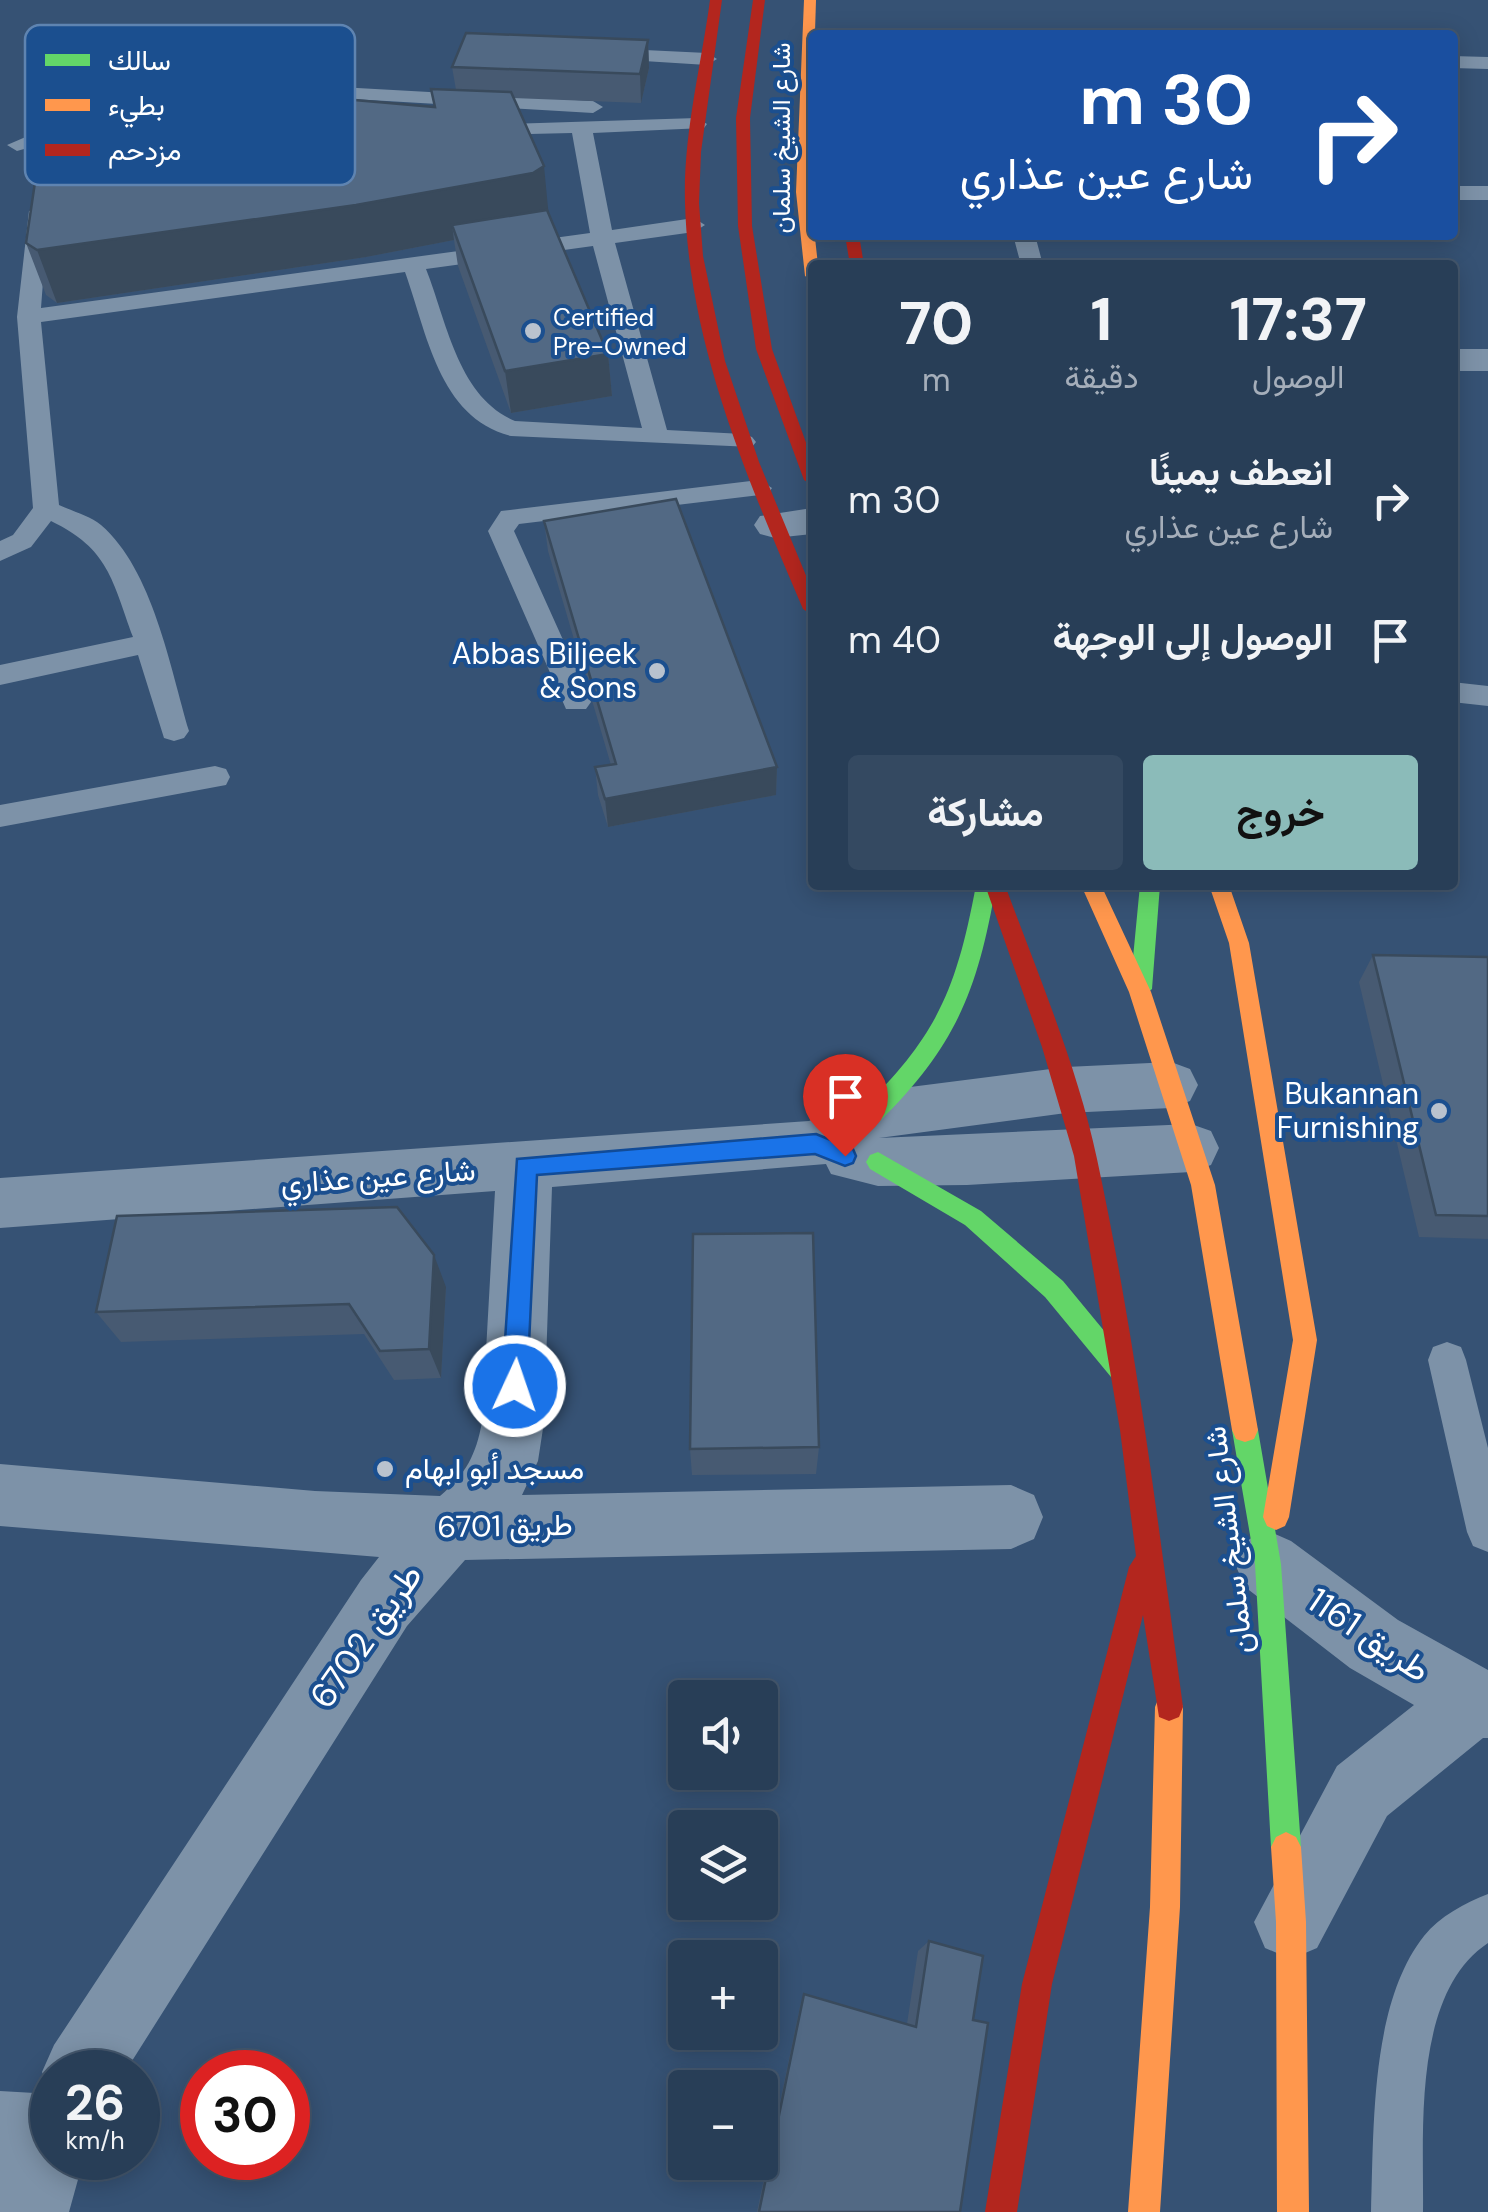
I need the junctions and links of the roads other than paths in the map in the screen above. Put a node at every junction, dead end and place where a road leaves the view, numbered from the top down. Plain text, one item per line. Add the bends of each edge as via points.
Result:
1 (716, 0) edge
2 (758, 0) edge
3 (810, 0) edge
4 (809, 30) edge
5 (590, 53) edge
6 (808, 55) edge
7 (707, 59) junction
8 (1458, 62) edge
9 (1488, 63) edge
10 (355, 94) edge
11 (698, 116) junction
12 (464, 128) edge
13 (582, 129) junction
14 (39, 190) edge
15 (1458, 193) edge
16 (1488, 194) edge
17 (694, 224) junction
18 (602, 238) junction
19 (808, 239) edge
20 (413, 264) junction
21 (29, 317) junction
22 (1458, 360) edge
23 (1488, 360) edge
24 (656, 436) junction
25 (743, 442) junction
26 (808, 469) edge
27 (46, 509) junction
28 (782, 511) edge
29 (0, 552) edge
30 (808, 596) edge
31 (150, 643) junction
32 (0, 675) edge
33 (1458, 693) edge
34 (1488, 696) edge
35 (576, 702) dead end
36 (174, 730) dead end
37 (215, 777) dead end
38 (0, 816) edge
39 (985, 890) edge
40 (997, 890) edge
41 (1093, 890) edge
42 (1150, 890) edge
43 (1221, 890) edge
44 (1140, 992) junction
45 (1171, 1085) junction
46 (1066, 1090) junction
47 (875, 1138) junction
48 (1191, 1148) junction
49 (1085, 1156) junction
50 (526, 1166) junction
51 (0, 1203) edge
52 (1446, 1360) dead end
53 (1124, 1375) junction
54 (0, 1495) edge
55 (1012, 1518) dead end
56 (453, 1528) junction
57 (1488, 1532) edge
58 (1150, 1540) junction
59 (1268, 1564) junction
60 (1481, 1703) edge
61 (1488, 1917) edge
62 (1291, 1922) junction
63 (91, 2050) edge
64 (35, 2180) edge
65 (29, 2212) edge
66 (1001, 2212) edge
67 (1144, 2212) edge
68 (1294, 2212) edge
69 (1396, 2212) edge

1 - 7 main road
2 - 26 main road, شارع الشيخ سلمان via 743,118 745,226 764,350
3 - 4 main road, شارع الشيخ سلمان
5 - 7 lane
6 - 19 main road, شارع الشيخ سلمان
7 - 11 main road
8 - 9 lane
10 - 11 lane
11 - 13 lane
11 - 17 main road
12 - 13 lane
13 - 18 lane
14 - 21 lane
15 - 16 lane
17 - 18 lane
17 - 25 main road via 706,318
18 - 20 lane
18 - 24 lane
20 - 21 lane
20 - 24 lane via 461,392 487,418 511,428
21 - 27 lane
22 - 23 street
24 - 25 lane
25 - 28 main road
27 - 29 lane via 22,541
27 - 31 lane via 89,529 119,562
28 - 30 main road
28 - 35 lane via 510,517 501,531
31 - 32 lane
31 - 36 lane
33 - 34 lane
37 - 38 lane
39 - 47 main road via 972,964 946,1033 901,1090
40 - 46 main road
41 - 44 main road, شارع الشيخ سلمان
42 - 44 main road
43 - 59 main road via 1239,943 1305,1340
44 - 45 main road, شارع الشيخ سلمان
45 - 46 street, شارع عين عذاري
45 - 48 main road, شارع الشيخ سلمان
46 - 47 street, شارع عين عذاري
46 - 49 main road
47 - 49 street, شارع عين عذاري
47 - 50 street, شارع عين عذاري via 845,1156 816,1144
47 - 53 main road via 1054,1289
48 - 49 street, شارع عين عذاري
48 - 59 main road, شارع الشيخ سلمان via 1210,1217
49 - 53 main road
50 - 51 street, شارع عين عذاري
50 - 56 street, طريق 6702 via 506,1461 485,1498
52 - 57 lane
53 - 58 main road
54 - 56 street, طريق 6701 via 315,1524
55 - 56 street, طريق 6701
56 - 63 street, طريق 6702 via 384,1603
58 - 66 main road via 1038,1984
58 - 67 main road via 1168,1689 1165,1908
59 - 60 street, طريق 1161 via 1374,1644
59 - 62 main road, شارع الشيخ سلمان
60 - 62 street, طريق 1161 via 1362,1791
61 - 69 lane via 1440,1953 1422,1984 1410,2034
62 - 68 main road, شارع الشيخ سلمان
64 - 65 street, طريق 6702

